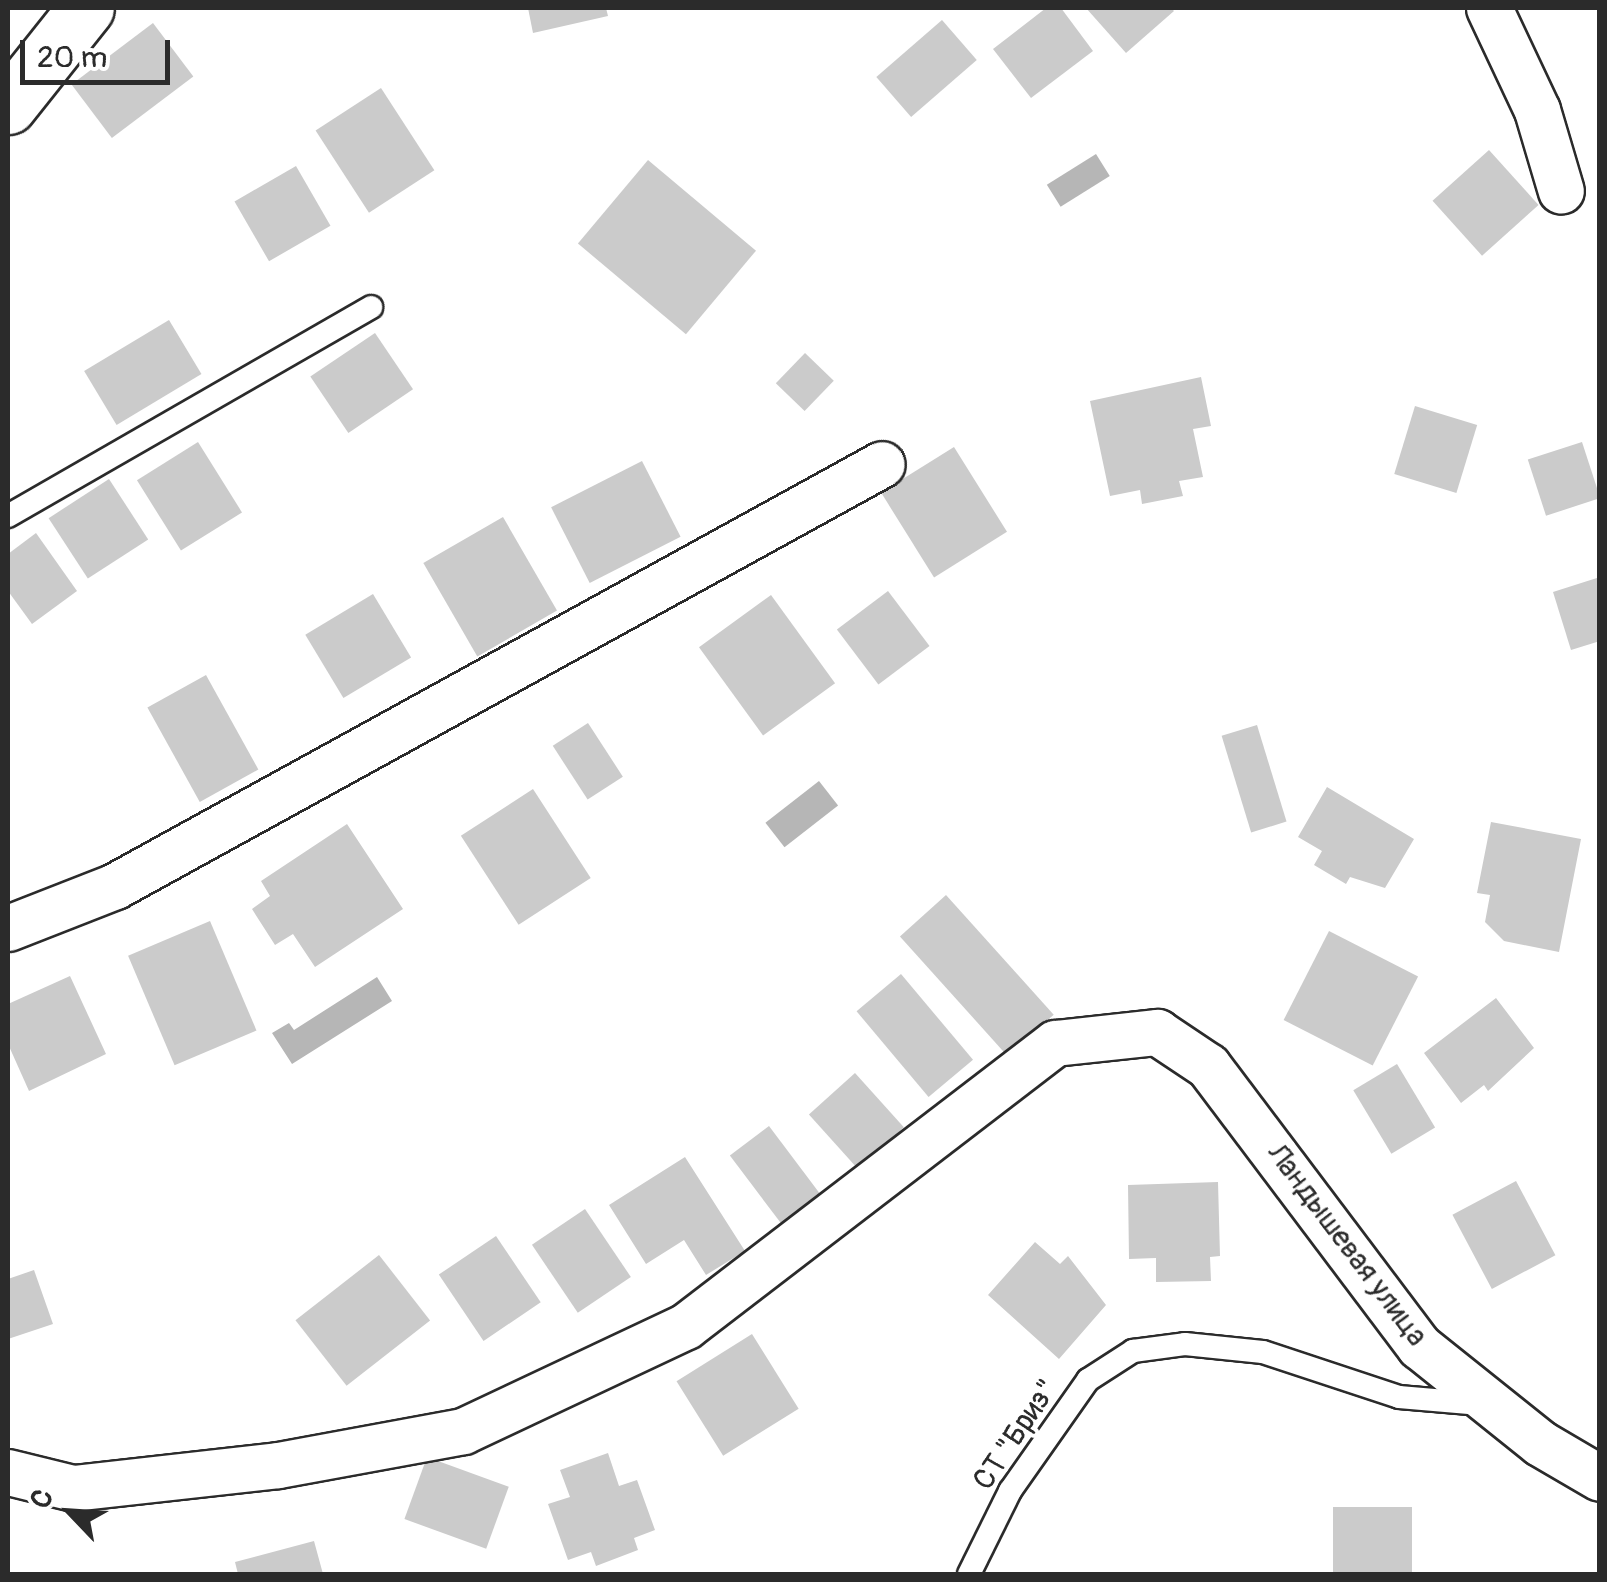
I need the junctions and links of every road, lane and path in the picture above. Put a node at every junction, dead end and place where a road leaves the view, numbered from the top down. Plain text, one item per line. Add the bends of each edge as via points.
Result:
1 (86, 8) edge
2 (1488, 8) edge
3 (8, 106) edge
4 (1561, 190) dead end
5 (371, 307) dead end
6 (882, 464) dead end
7 (8, 516) edge
8 (8, 928) edge
9 (1489, 1405) junction
10 (8, 1472) edge
11 (1600, 1478) edge
12 (968, 1574) edge

1 - 3 street
2 - 4 street via 1536,110
5 - 7 lane
6 - 8 street via 115,886
9 - 10 street, Ландышевая улица via 1419,1346 1208,1066 1156,1032 1055,1042 686,1326 464,1431 278,1465 73,1488
9 - 11 street, Ландышевая улица
9 - 12 lane, СТ "Бриз" via 1399,1397 1263,1352 1185,1344 1133,1351 1088,1380 1010,1491

